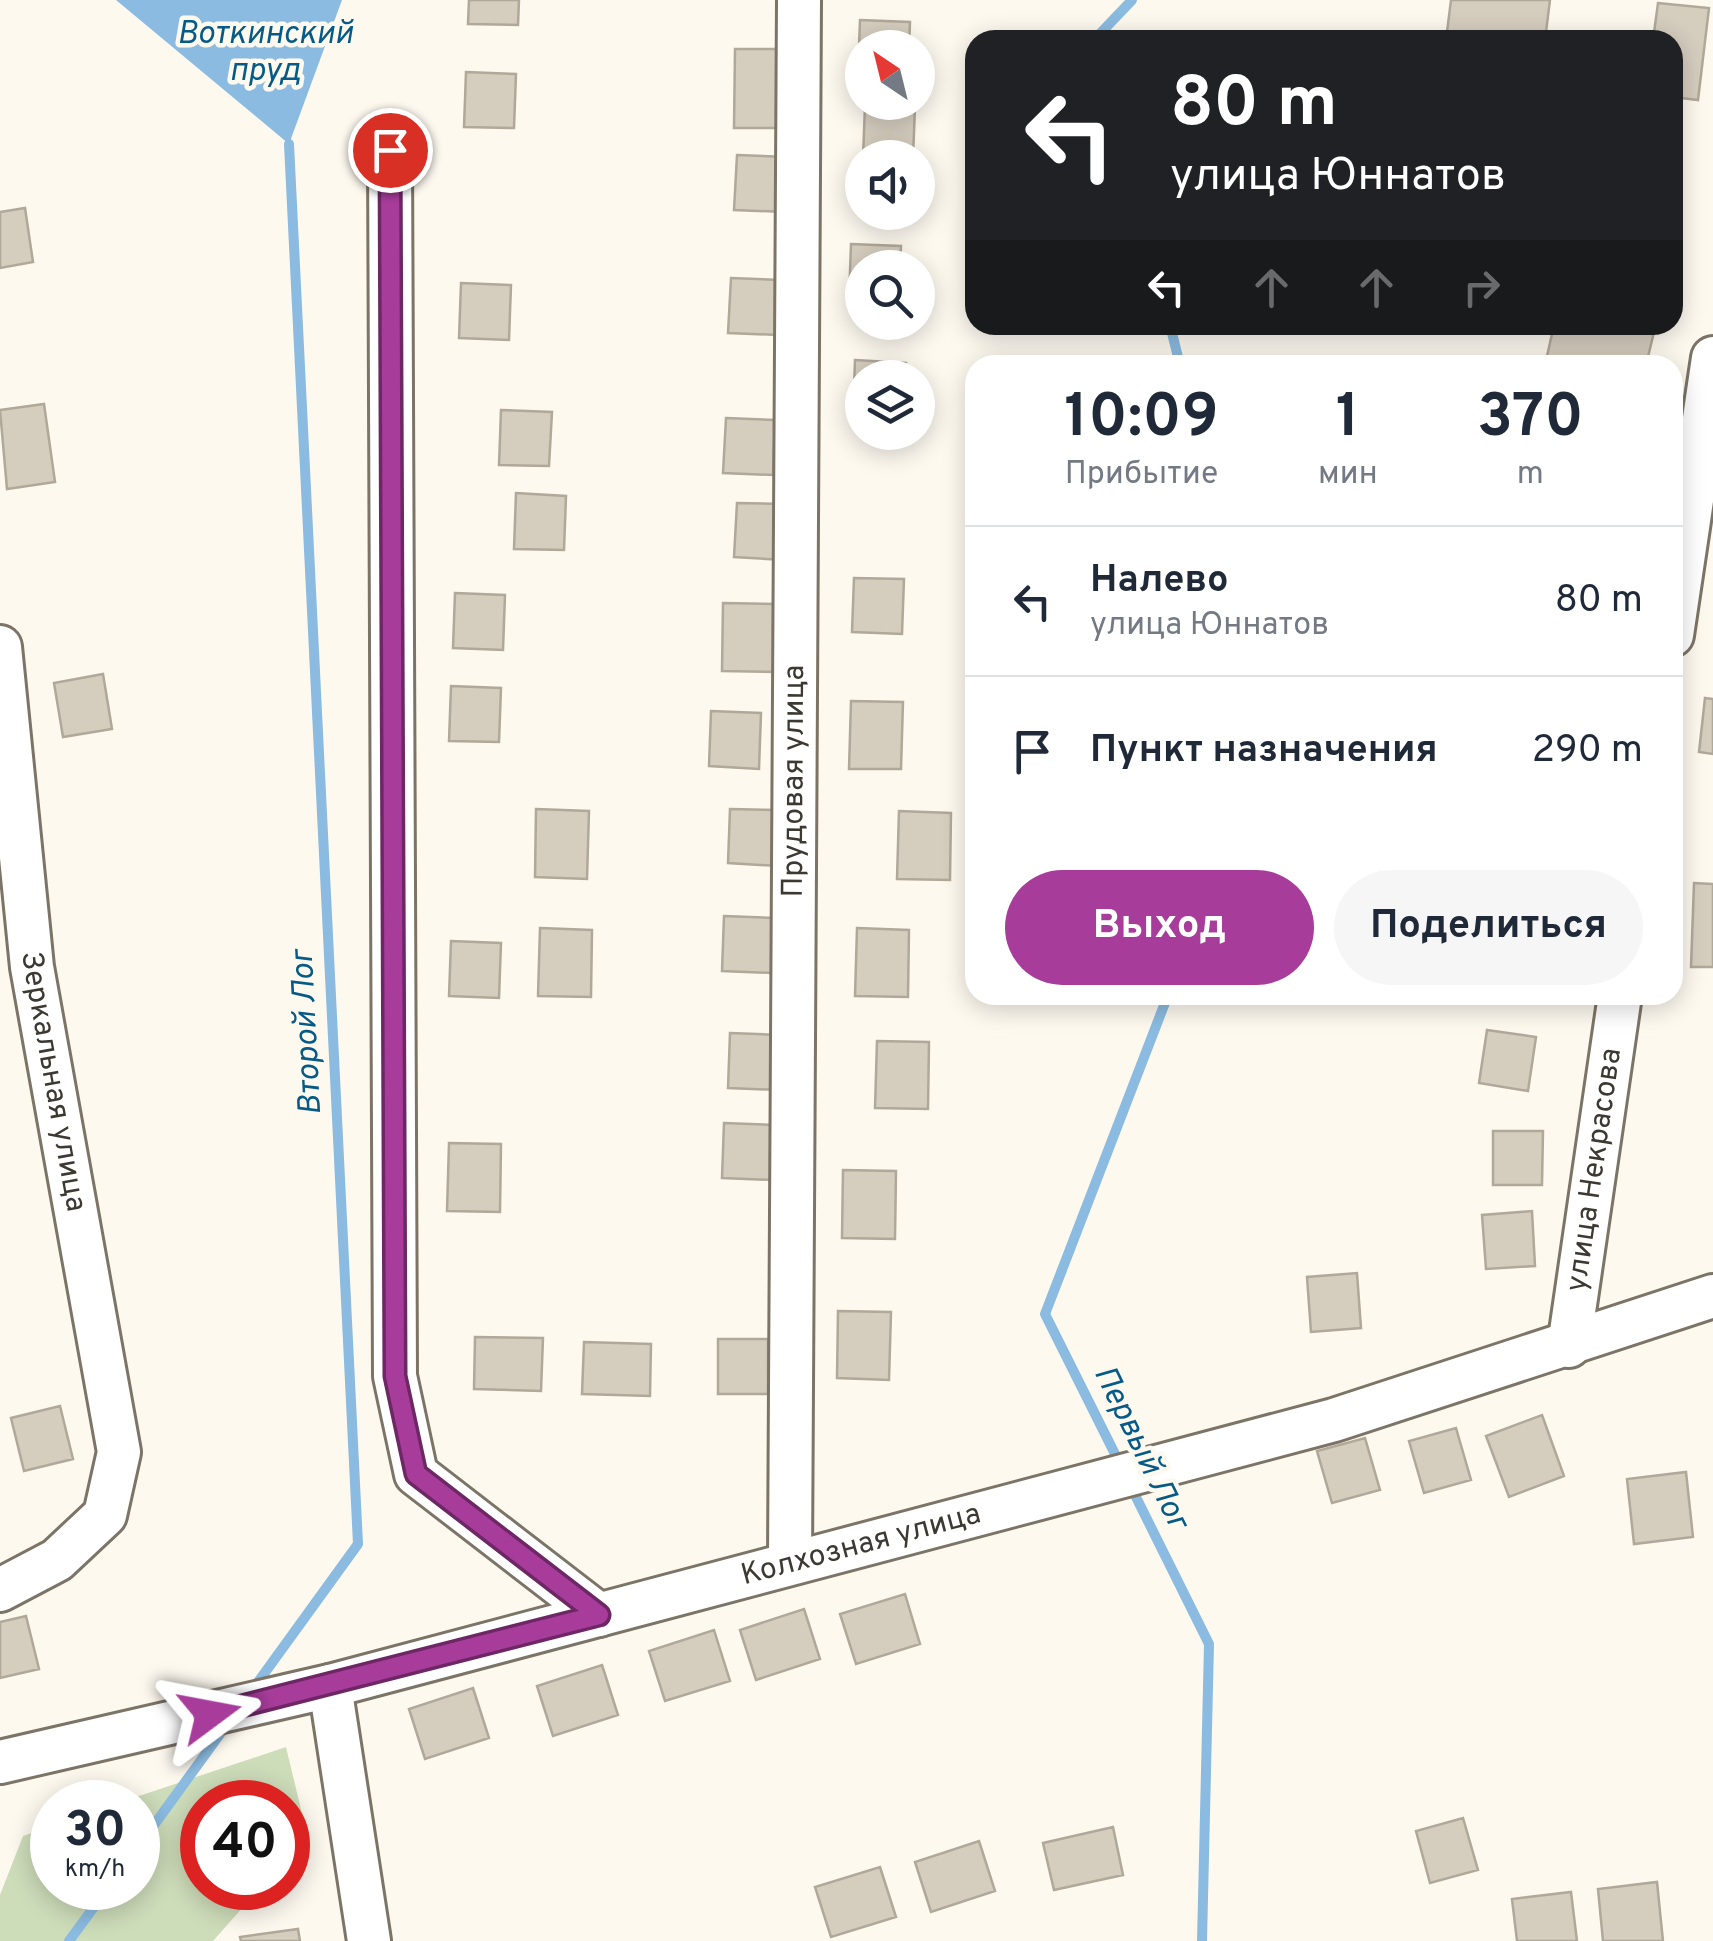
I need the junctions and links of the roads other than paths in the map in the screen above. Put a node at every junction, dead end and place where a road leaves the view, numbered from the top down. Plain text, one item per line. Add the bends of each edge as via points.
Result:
1 (799, 0) edge
2 (390, 150) dead end
3 (1713, 358) edge
4 (1683, 561) edge
5 (0, 647) edge
6 (16, 971) edge
7 (1619, 1005) edge
8 (1713, 1296) edge
9 (1568, 1346) junction
10 (790, 1560) junction
11 (0, 1590) edge
12 (599, 1615) junction
13 (330, 1686) junction
14 (0, 1762) edge
15 (368, 1941) edge

1 - 10 street, Прудовая улица
2 - 12 street via 395,1376 416,1474
3 - 4 street
5 - 6 street, Зеркальная улица
6 - 11 street, Зеркальная улица via 120,1452 105,1514 57,1560
7 - 9 street, улица Некрасова
8 - 9 street, Колхозная улица
9 - 10 street, Колхозная улица via 1334,1420
10 - 12 street, Колхозная улица
12 - 13 street, Колхозная улица
13 - 14 street, Колхозная улица
13 - 15 street

